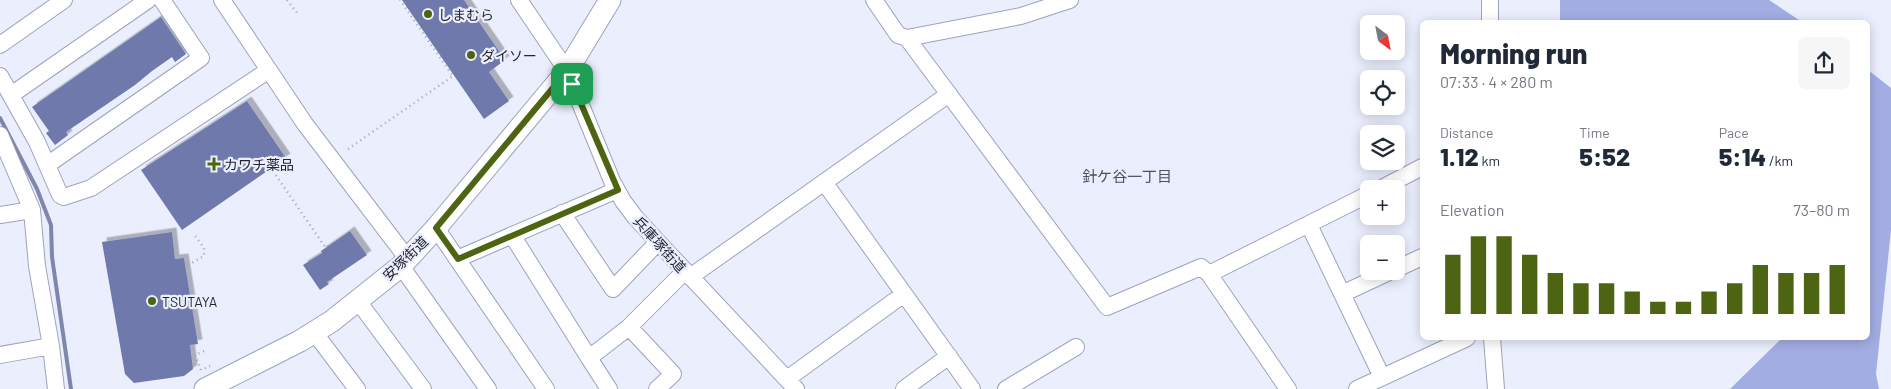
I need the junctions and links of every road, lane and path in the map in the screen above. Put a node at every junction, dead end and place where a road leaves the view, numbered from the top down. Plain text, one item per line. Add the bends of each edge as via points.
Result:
1 (64, 0) edge
2 (148, 0) edge
3 (162, 0) edge
4 (222, 0) edge
5 (287, 0) edge
6 (400, 0) edge
7 (519, 0) edge
8 (610, 0) edge
9 (874, 0) edge
10 (1070, 0) edge
11 (1490, 0) edge
12 (298, 14) dead end
13 (1490, 20) edge
14 (907, 38) junction
15 (2, 43) edge
16 (269, 70) junction
17 (567, 71) junction
18 (0, 76) edge
19 (949, 94) junction
20 (11, 95) junction
21 (0, 135) edge
22 (348, 148) dead end
23 (46, 165) junction
24 (1420, 168) edge
25 (273, 171) dead end
26 (1397, 180) edge
27 (824, 182) junction
28 (618, 190) junction
29 (1360, 199) edge
30 (32, 210) junction
31 (562, 213) junction
32 (0, 216) edge
33 (1309, 225) junction
34 (436, 228) junction
35 (193, 233) dead end
36 (512, 235) junction
37 (658, 242) junction
38 (325, 247) dead end
39 (1420, 258) edge
40 (458, 259) junction
41 (404, 262) junction
42 (188, 265) dead end
43 (1405, 265) edge
44 (688, 274) junction
45 (1209, 274) junction
46 (1372, 280) edge
47 (904, 294) junction
48 (1342, 294) junction
49 (358, 301) junction
50 (629, 327) junction
51 (314, 332) junction
52 (1463, 340) edge
53 (1492, 340) edge
54 (51, 346) junction
55 (1076, 347) dead end
56 (204, 351) dead end
57 (0, 355) edge
58 (949, 356) junction
59 (589, 358) junction
60 (1382, 376) junction
61 (215, 382) edge
62 (792, 384) edge
63 (539, 387) edge
64 (56, 389) edge
65 (358, 389) edge
66 (423, 389) edge
67 (488, 389) edge
68 (609, 389) edge
69 (657, 389) edge
70 (904, 389) edge
71 (972, 389) edge
72 (1006, 389) edge
73 (1288, 389) edge
74 (1357, 389) edge
75 (1496, 389) edge

1 - 15 street
2 - 20 street
3 - 23 street via 201,58
4 - 16 street
5 - 12 path
6 - 22 path via 453,76
7 - 17 street, 兵庫塚街道
8 - 17 main road, 安塚街道
9 - 14 street via 898,35
10 - 14 street via 1021,16
11 - 13 street
14 - 19 street
16 - 23 street via 91,188 64,197 60,195
16 - 41 street via 305,124 348,178
17 - 28 street, 兵庫塚街道
17 - 34 main road, 安塚街道
18 - 20 street
19 - 27 street
19 - 45 street via 1107,307 1201,267
20 - 23 street
21 - 30 street
24 - 26 street
25 - 38 path
27 - 44 street
27 - 47 street
28 - 31 street
28 - 37 street, 兵庫塚街道 via 635,217
29 - 33 street
30 - 32 street
30 - 54 street via 37,266
31 - 36 street
31 - 37 street via 613,290
33 - 45 street
33 - 48 street
34 - 40 street
34 - 41 main road, 安塚街道
35 - 42 path via 204,248 204,256
36 - 40 street
36 - 59 street
37 - 44 street, 兵庫塚街道
39 - 43 street
40 - 63 street
41 - 49 main road, 安塚街道
41 - 67 street
44 - 50 street
44 - 62 street, 兵庫塚街道
45 - 73 street
46 - 48 street
47 - 58 street
47 - 62 street
48 - 60 street
49 - 51 main road, 安塚街道
49 - 66 street
50 - 59 street
50 - 69 street via 673,374
51 - 61 main road, 安塚街道
51 - 65 street
52 - 60 street
53 - 75 street
54 - 57 street
54 - 64 street
55 - 72 street
56 - 61 path via 195,355 201,370
58 - 70 street
58 - 71 street
59 - 68 street
60 - 74 street

